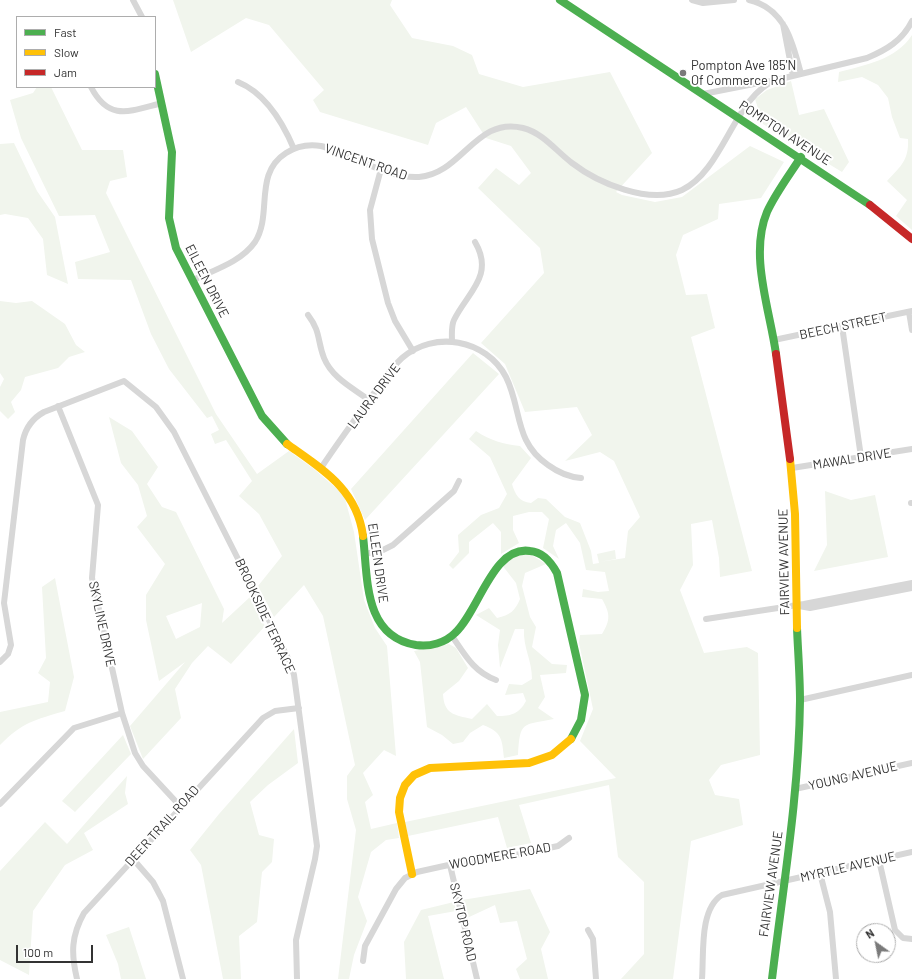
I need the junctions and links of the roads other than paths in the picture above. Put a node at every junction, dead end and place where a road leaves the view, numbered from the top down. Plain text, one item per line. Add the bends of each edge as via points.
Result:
1 (133, 0) edge
2 (560, 0) edge
3 (692, 0) edge
4 (734, 0) edge
5 (749, 0) edge
6 (141, 16) edge
7 (912, 21) edge
8 (783, 22) junction
9 (801, 74) junction
10 (793, 76) junction
11 (156, 78) edge
12 (776, 80) junction
13 (238, 82) dead end
14 (92, 88) edge
15 (703, 95) junction
16 (162, 103) junction
17 (740, 118) junction
18 (294, 148) junction
19 (801, 157) junction
20 (380, 168) junction
21 (912, 240) edge
22 (474, 242) dead end
23 (193, 280) junction
24 (911, 311) edge
25 (308, 315) dead end
26 (842, 326) junction
27 (912, 330) edge
28 (774, 340) junction
29 (452, 342) junction
30 (413, 350) junction
31 (369, 400) junction
32 (58, 406) junction
33 (912, 449) edge
34 (861, 457) junction
35 (321, 468) junction
36 (792, 468) junction
37 (582, 478) dead end
38 (459, 481) dead end
39 (364, 554) junction
40 (3, 578) edge
41 (912, 583) edge
42 (912, 588) edge
43 (867, 594) junction
44 (796, 605) junction
45 (706, 619) dead end
46 (452, 636) junction
47 (0, 662) edge
48 (912, 675) edge
49 (496, 680) dead end
50 (800, 700) junction
51 (298, 708) junction
52 (122, 713) junction
53 (912, 763) edge
54 (795, 790) junction
55 (0, 804) edge
56 (180, 806) junction
57 (569, 838) dead end
58 (912, 852) edge
59 (133, 859) junction
60 (879, 860) junction
61 (450, 865) junction
62 (820, 873) junction
63 (412, 874) junction
64 (784, 881) junction
65 (588, 930) dead end
66 (912, 939) edge
67 (363, 961) dead end
68 (77, 979) edge
69 (183, 979) edge
70 (297, 979) edge
71 (478, 979) edge
72 (596, 979) edge
73 (702, 979) edge
74 (772, 979) edge
75 (836, 979) edge

1 - 6 street
2 - 15 street, POMPTON AVENUE
3 - 4 street via 703,3
5 - 8 street via 768,8
7 - 9 street via 900,38 880,53
8 - 9 street via 790,34
8 - 10 street
9 - 10 street
10 - 12 street
11 - 16 street, EILEEN DRIVE
12 - 15 street
12 - 17 street, VINCENT ROAD via 756,93
13 - 18 street via 252,87 280,120
14 - 16 street via 99,101 114,111 128,112
15 - 17 street, POMPTON AVENUE
16 - 23 street, EILEEN DRIVE via 172,152 170,226 176,248
17 - 19 street, POMPTON AVENUE
17 - 20 street, VINCENT ROAD via 699,177 682,190 664,195 635,192 605,182 577,166 538,134 516,127 499,128 483,134 449,166 432,175 406,177
18 - 20 street, VINCENT ROAD via 321,146
18 - 23 street, VINCENT ROAD via 280,157 268,174 264,189 261,227 250,248 238,258
19 - 21 street, POMPTON AVENUE via 861,198
19 - 28 street, FAIRVIEW AVENUE via 770,206 764,218 760,238 760,263
20 - 30 street via 370,210 372,239 388,303
22 - 29 street via 481,252 480,273 474,291 453,322
23 - 35 street, EILEEN DRIVE via 262,416 286,443
24 - 26 street, BEECH STREET
24 - 27 street
25 - 31 street via 316,326 328,367
26 - 28 street, BEECH STREET
26 - 34 street
28 - 36 street, FAIRVIEW AVENUE
29 - 30 street, LAURA DRIVE via 430,343
29 - 37 street, LAURA DRIVE via 476,348 498,364 508,382 521,430 532,450 546,464 568,477
30 - 31 street, LAURA DRIVE via 396,364
31 - 35 street, LAURA DRIVE
32 - 40 street via 35,418 24,435
32 - 51 street, BROOKSIDE TERRACE via 124,381 156,406 174,432 290,662
32 - 52 street, SKYLINE DRIVE via 98,505 92,578
33 - 34 street, MAWAL DRIVE
34 - 36 street, MAWAL DRIVE
35 - 39 street, EILEEN DRIVE via 340,484 352,502 360,522
36 - 44 street, FAIRVIEW AVENUE
38 - 39 street via 454,491 393,545
39 - 46 street, EILEEN DRIVE via 371,606 379,623 387,632 403,642 421,646 440,642
40 - 47 street via 11,645 8,654
41 - 43 street
42 - 43 street
43 - 44 street
44 - 45 street
44 - 50 street, FAIRVIEW AVENUE
46 - 49 street via 476,669 484,676
46 - 63 street, EILEEN DRIVE via 468,620 504,558 512,552 521,550 539,553 550,561 558,577 584,689 585,709 579,728 572,739 547,758 528,763 430,768 407,780 398,805
48 - 50 street
50 - 54 street, FAIRVIEW AVENUE
51 - 56 street, DEER TRAIL ROAD via 276,711 263,718
51 - 70 street, BROOKSIDE TERRACE via 317,846 296,940
52 - 55 street via 74,728
52 - 56 street, SKYLINE DRIVE via 135,753 143,766
53 - 54 street, YOUNG AVENUE
54 - 64 street, FAIRVIEW AVENUE
56 - 59 street, DEER TRAIL ROAD
57 - 61 street, WOODMERE ROAD via 558,846 511,856 498,854
58 - 60 street, MYRTLE AVENUE
59 - 68 street, DEER TRAIL ROAD via 84,913 79,923 72,948
59 - 69 street via 152,882 162,901
60 - 62 street, MYRTLE AVENUE
60 - 66 street via 895,930 903,938
61 - 63 street, WOODMERE ROAD
61 - 71 street, SKYTOP ROAD
62 - 64 street, MYRTLE AVENUE
62 - 75 street via 830,912
63 - 67 street, WOODMERE ROAD via 404,878 396,889 365,946
64 - 73 street, MYRTLE AVENUE via 730,892 712,903 706,916
64 - 74 street, FAIRVIEW AVENUE
65 - 72 street via 593,939

